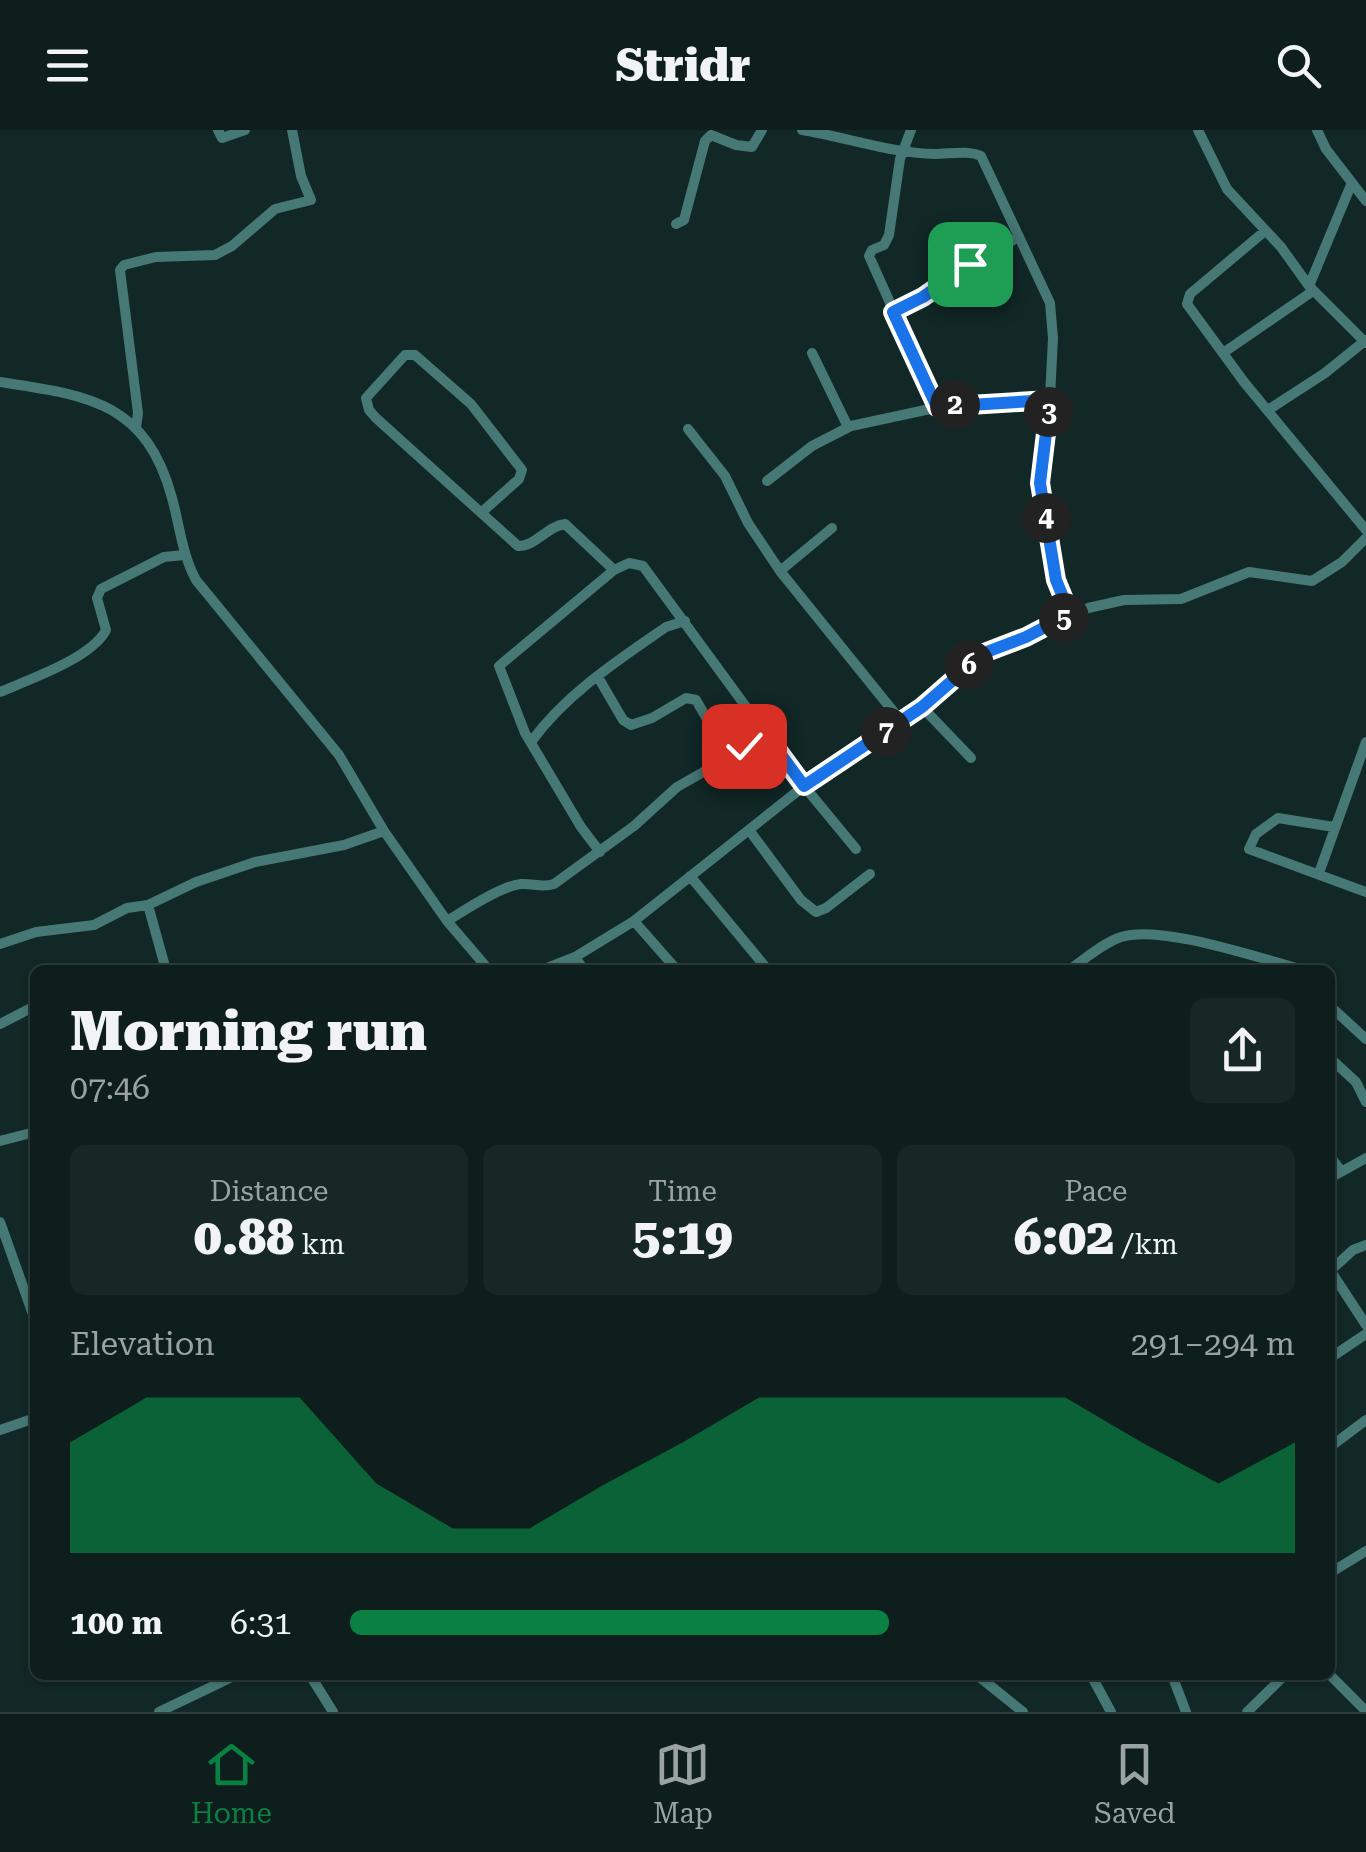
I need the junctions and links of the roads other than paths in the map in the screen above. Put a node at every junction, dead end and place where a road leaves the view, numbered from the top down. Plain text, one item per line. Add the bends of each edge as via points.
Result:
1 (218, 130) edge
2 (246, 130) edge
3 (292, 130) edge
4 (762, 130) edge
5 (802, 130) edge
6 (911, 130) edge
7 (1198, 130) edge
8 (1317, 130) edge
9 (902, 152) junction
10 (1351, 185) junction
11 (1366, 201) edge
12 (676, 224) dead end
13 (1266, 230) junction
14 (1018, 237) junction
15 (1311, 288) junction
16 (893, 312) junction
17 (1365, 342) edge
18 (812, 353) dead end
19 (1223, 353) junction
20 (0, 382) edge
21 (1050, 400) junction
22 (937, 407) junction
23 (1268, 410) junction
24 (848, 427) junction
25 (136, 428) junction
26 (688, 429) dead end
27 (766, 481) dead end
28 (482, 512) junction
29 (832, 528) dead end
30 (1366, 530) edge
31 (1366, 538) edge
32 (184, 555) junction
33 (614, 570) junction
34 (780, 571) junction
35 (1070, 614) junction
36 (685, 621) junction
37 (598, 677) junction
38 (0, 692) edge
39 (922, 707) junction
40 (901, 721) junction
41 (765, 733) junction
42 (531, 742) junction
43 (1366, 742) edge
44 (729, 758) junction
45 (971, 758) dead end
46 (1364, 762) edge
47 (804, 786) junction
48 (1334, 828) junction
49 (750, 830) junction
50 (384, 831) junction
51 (856, 850) dead end
52 (600, 852) junction
53 (870, 874) dead end
54 (1318, 874) junction
55 (690, 876) junction
56 (1366, 892) edge
57 (148, 905) junction
58 (447, 921) junction
59 (634, 921) junction
60 (0, 944) edge
61 (575, 958) junction
62 (165, 965) edge
63 (485, 965) edge
64 (556, 965) edge
65 (580, 965) edge
66 (673, 965) edge
67 (764, 965) edge
68 (1076, 965) edge
69 (1284, 965) edge
70 (30, 1009) edge
71 (1335, 1011) edge
72 (0, 1024) edge
73 (1366, 1039) edge
74 (1335, 1061) edge
75 (1361, 1078) edge
76 (1366, 1102) edge
77 (30, 1133) edge
78 (0, 1141) edge
79 (1366, 1158) edge
80 (1335, 1163) edge
81 (1341, 1171) junction
82 (1335, 1175) edge
83 (0, 1222) edge
84 (1366, 1245) edge
85 (1335, 1266) edge
86 (1335, 1278) edge
87 (30, 1306) edge
88 (1366, 1325) edge
89 (1366, 1334) edge
90 (1335, 1355) edge
91 (30, 1420) edge
92 (1366, 1420) edge
93 (0, 1430) edge
94 (1335, 1443) edge
95 (1366, 1551) edge
96 (1335, 1570) edge
97 (226, 1680) edge
98 (313, 1680) edge
99 (983, 1680) edge
100 (1093, 1680) edge
101 (1174, 1680) edge
102 (1280, 1680) edge
103 (1335, 1680) edge
104 (1366, 1711) edge
105 (159, 1712) edge
106 (332, 1712) edge
107 (1023, 1712) edge
108 (1112, 1712) edge
109 (1186, 1712) edge
110 (1247, 1712) edge

1 - 2 street via 227,138
3 - 25 street via 310,200 274,209 215,255 156,257 120,270
4 - 12 street via 752,147 711,135 705,141 684,220
5 - 9 street
6 - 9 street
7 - 13 street via 1227,189
8 - 10 street
9 - 14 street via 982,156
9 - 16 street via 889,234 870,256
10 - 11 street
10 - 15 street
13 - 15 street
13 - 19 street via 1187,299
14 - 16 street
14 - 21 street via 1050,303
15 - 17 street
15 - 19 street
16 - 22 street
17 - 23 street
18 - 24 street
19 - 23 street
20 - 25 street via 86,397
21 - 22 street
21 - 35 street via 1040,483 1056,580
22 - 24 street
23 - 30 street
24 - 27 street
25 - 32 street via 164,473
26 - 34 street via 725,476
28 - 28 street via 369,410 369,394 406,355 415,355 471,404 522,470
28 - 33 street via 522,547 565,524
29 - 34 street
31 - 35 street via 1312,581 1248,572 1182,598 1124,600
32 - 38 street via 164,557 101,589 97,598 106,630 100,640
32 - 50 street via 210,602 339,755
33 - 36 street via 643,566
33 - 42 street via 499,666
34 - 40 street
35 - 39 street via 984,653
36 - 37 street via 666,627
36 - 41 street
37 - 42 street
37 - 44 street via 631,725 694,698
39 - 40 street
39 - 45 street
40 - 47 street
41 - 44 street
41 - 47 street
42 - 52 street
43 - 46 street
44 - 52 street via 677,786
46 - 48 street
47 - 49 street
47 - 51 street
48 - 54 street
48 - 54 street via 1278,818 1256,834 1249,849
49 - 53 street via 816,912
49 - 55 street
50 - 57 street via 256,862
50 - 58 street
52 - 58 street via 554,884 522,884
54 - 56 street
55 - 59 street
55 - 67 street
57 - 60 street via 94,925
57 - 62 street
58 - 63 street
59 - 61 street
59 - 66 street
61 - 64 street
61 - 65 street
68 - 69 street via 1116,938 1139,934
70 - 72 street
71 - 73 street
74 - 75 street
75 - 76 street
77 - 78 street
79 - 81 street
80 - 81 street
81 - 82 street
83 - 87 street
84 - 85 street
86 - 88 street
89 - 90 street
91 - 93 street
92 - 94 street
95 - 96 street
97 - 105 street
98 - 106 street
99 - 107 street
100 - 108 street
101 - 109 street
102 - 110 street
103 - 104 street

